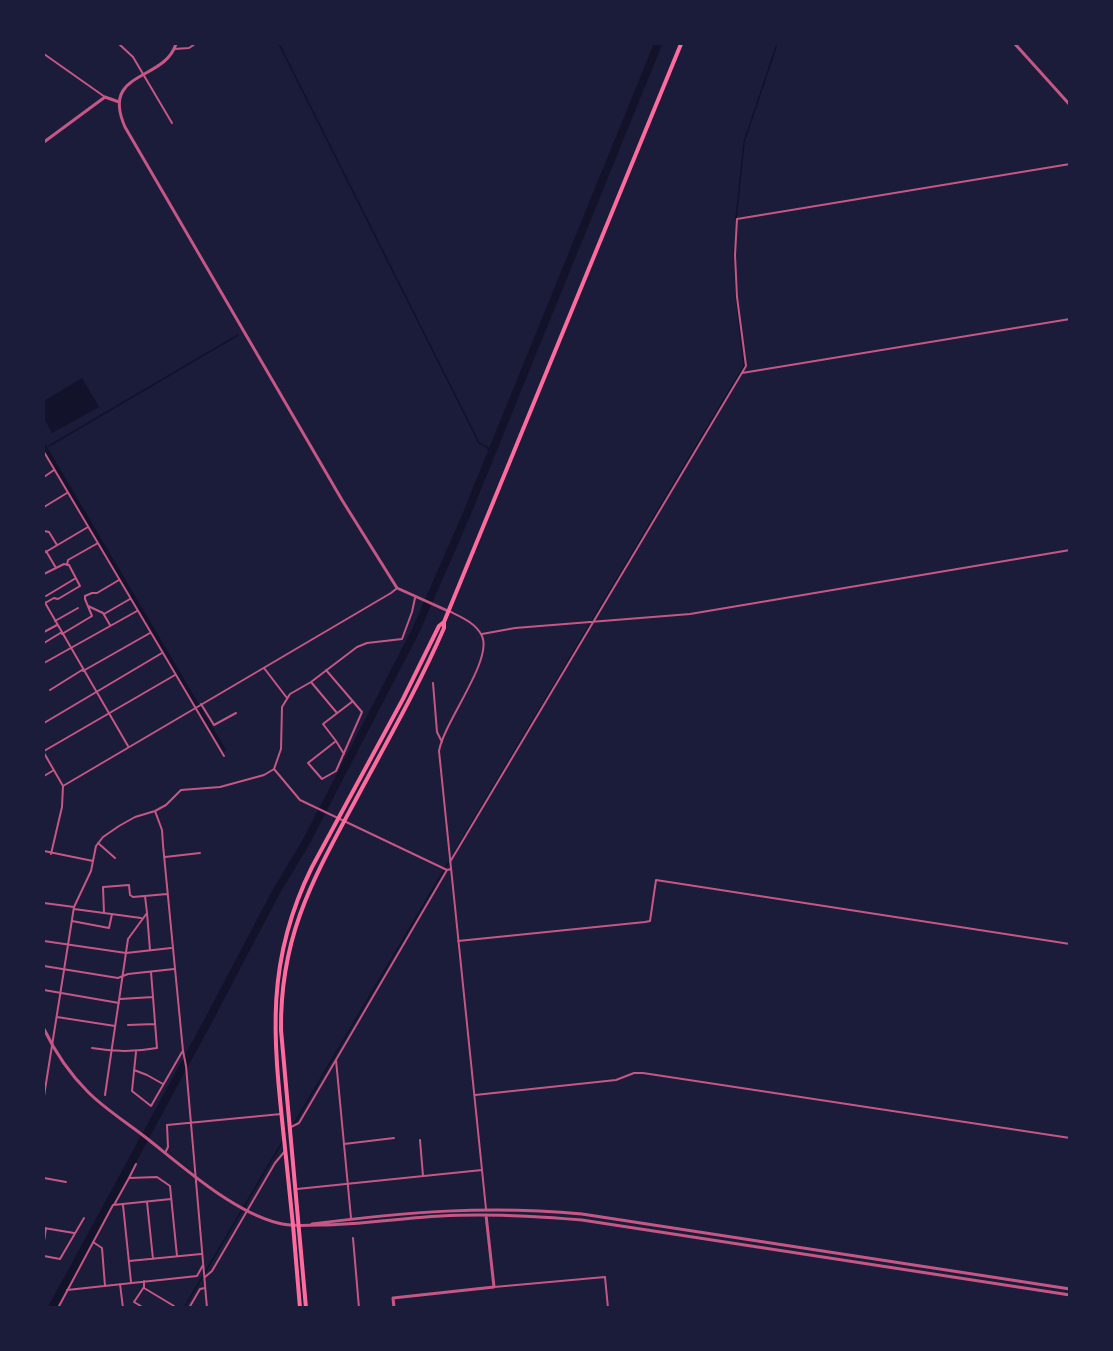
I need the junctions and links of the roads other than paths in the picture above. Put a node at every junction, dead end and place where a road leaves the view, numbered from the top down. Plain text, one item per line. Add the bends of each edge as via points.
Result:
1 (119, 44) edge
2 (176, 44) edge
3 (195, 44) edge
4 (681, 44) edge
5 (1016, 44) edge
6 (174, 49) junction
7 (44, 54) edge
8 (143, 74) junction
9 (105, 97) junction
10 (119, 102) junction
11 (1070, 105) edge
12 (172, 123) dead end
13 (44, 142) edge
14 (1070, 164) edge
15 (1070, 319) edge
16 (742, 373) junction
17 (44, 452) edge
18 (48, 460) junction
19 (44, 463) edge
20 (54, 470) junction
21 (44, 477) edge
22 (68, 493) junction
23 (44, 507) edge
24 (88, 527) junction
25 (44, 531) edge
26 (98, 543) junction
27 (57, 545) junction
28 (1070, 550) edge
29 (45, 552) edge
30 (67, 565) junction
31 (56, 568) junction
32 (44, 574) edge
33 (76, 578) junction
34 (119, 580) junction
35 (397, 588) junction
36 (46, 596) dead end
37 (417, 598) junction
38 (130, 599) junction
39 (44, 602) edge
40 (88, 606) junction
41 (48, 608) junction
42 (78, 608) dead end
43 (44, 611) edge
44 (137, 611) junction
45 (449, 611) junction
46 (101, 612) junction
47 (104, 615) junction
48 (92, 616) junction
49 (55, 621) junction
50 (594, 621) junction
51 (444, 622) junction
52 (57, 625) junction
53 (110, 626) junction
54 (44, 632) edge
55 (62, 633) junction
56 (150, 633) junction
57 (481, 634) junction
58 (44, 643) edge
59 (70, 648) junction
60 (162, 653) junction
61 (44, 663) edge
62 (264, 668) junction
63 (326, 670) junction
64 (83, 671) junction
65 (175, 675) junction
66 (310, 682) junction
67 (433, 683) dead end
68 (50, 690) dead end
69 (95, 691) junction
70 (287, 698) junction
71 (352, 701) junction
72 (200, 704) junction
73 (195, 708) junction
74 (109, 713) junction
75 (236, 713) dead end
76 (337, 713) junction
77 (44, 723) edge
78 (336, 741) junction
79 (442, 742) junction
80 (128, 746) junction
81 (44, 752) edge
82 (344, 754) junction
83 (224, 756) dead end
84 (274, 769) junction
85 (54, 770) junction
86 (44, 776) edge
87 (63, 786) junction
88 (155, 811) junction
89 (338, 818) junction
90 (344, 821) junction
91 (98, 843) junction
92 (44, 851) edge
93 (200, 853) dead end
94 (51, 854) junction
95 (165, 857) junction
96 (115, 858) dead end
97 (93, 861) junction
98 (450, 862) junction
99 (448, 870) junction
100 (167, 894) junction
101 (145, 896) junction
102 (44, 903) edge
103 (74, 908) junction
104 (104, 913) junction
105 (147, 913) junction
106 (112, 914) junction
107 (142, 918) junction
108 (72, 921) junction
109 (44, 941) edge
110 (458, 941) junction
111 (67, 944) junction
112 (1070, 944) edge
113 (172, 948) junction
114 (150, 950) junction
115 (126, 953) junction
116 (44, 966) edge
117 (64, 969) junction
118 (174, 969) junction
119 (151, 972) junction
120 (122, 976) junction
121 (44, 990) edge
122 (60, 993) junction
123 (153, 997) junction
124 (119, 1001) junction
125 (57, 1017) junction
126 (155, 1024) junction
127 (128, 1025) dead end
128 (115, 1026) junction
129 (44, 1029) edge
130 (52, 1046) junction
131 (92, 1048) dead end
132 (111, 1051) junction
133 (183, 1051) junction
134 (136, 1052) junction
135 (336, 1060) junction
136 (134, 1070) junction
137 (45, 1080) edge
138 (163, 1084) junction
139 (105, 1095) dead end
140 (475, 1095) junction
141 (44, 1096) edge
142 (282, 1114) junction
143 (190, 1122) junction
144 (291, 1127) junction
145 (394, 1138) dead end
146 (1070, 1138) edge
147 (420, 1140) dead end
148 (344, 1144) junction
149 (285, 1150) junction
150 (165, 1153) junction
151 (136, 1164) dead end
152 (482, 1170) junction
153 (423, 1176) junction
154 (196, 1177) junction
155 (44, 1178) edge
156 (129, 1178) junction
157 (66, 1182) dead end
158 (347, 1184) junction
159 (295, 1189) junction
160 (171, 1199) junction
161 (147, 1202) junction
162 (113, 1205) junction
163 (123, 1205) junction
164 (486, 1209) junction
165 (246, 1210) junction
166 (486, 1215) junction
167 (84, 1218) dead end
168 (351, 1219) junction
169 (292, 1225) junction
170 (298, 1225) junction
171 (45, 1228) edge
172 (74, 1233) junction
173 (353, 1238) dead end
174 (44, 1241) edge
175 (93, 1242) junction
176 (201, 1254) junction
177 (44, 1256) edge
178 (177, 1256) junction
179 (153, 1258) junction
180 (129, 1261) junction
181 (203, 1265) junction
182 (205, 1276) junction
183 (144, 1281) junction
184 (131, 1283) junction
185 (120, 1284) junction
186 (105, 1286) junction
187 (144, 1287) junction
188 (495, 1287) junction
189 (205, 1288) junction
190 (1070, 1288) edge
191 (67, 1290) junction
192 (1070, 1295) edge
193 (57, 1308) edge
194 (123, 1308) edge
195 (144, 1308) edge
196 (173, 1308) edge
197 (189, 1308) edge
198 (207, 1308) edge
199 (300, 1308) edge
200 (306, 1308) edge
201 (359, 1308) edge
202 (394, 1308) edge
203 (608, 1308) edge

1 - 8 street
2 - 6 street
3 - 6 street
4 - 45 main road
5 - 11 street
6 - 8 street via 162,63
7 - 9 street
8 - 10 street via 127,85
8 - 12 street
9 - 10 street
9 - 13 street
10 - 35 street via 125,128
14 - 16 street via 737,219 737,297 746,360
15 - 16 street
16 - 50 street
17 - 18 street
18 - 19 street
18 - 20 street
20 - 21 street
20 - 22 street
22 - 23 street
22 - 24 street
24 - 26 street
24 - 27 street
25 - 27 street via 50,532
26 - 30 street via 68,560
26 - 34 street
27 - 29 street
28 - 50 street via 690,614
29 - 31 street
30 - 31 street
30 - 33 street
31 - 32 street
33 - 36 street
33 - 39 street via 80,586
34 - 38 street
34 - 40 street via 86,596
35 - 37 street
35 - 62 street
37 - 45 street
37 - 63 street via 402,639 357,647
38 - 44 street
38 - 47 street
39 - 41 street
40 - 46 street
40 - 48 street
41 - 43 street
41 - 49 street
42 - 49 street
44 - 53 street
44 - 56 street
45 - 51 main road
45 - 57 street
46 - 47 street
46 - 48 street
47 - 53 street
48 - 55 street
49 - 52 street
50 - 57 street
50 - 98 street
51 - 89 main road
51 - 90 main road via 421,677
52 - 54 street
52 - 55 street
53 - 59 street
55 - 58 street
55 - 59 street
56 - 60 street
56 - 64 street
57 - 79 street via 484,642 480,663
59 - 61 street
59 - 64 street
60 - 65 street
60 - 69 street
62 - 70 street
62 - 72 street
63 - 66 street
63 - 71 street
64 - 68 street
64 - 69 street
65 - 73 street
65 - 74 street
66 - 70 street
66 - 76 street
67 - 79 street via 437,732
69 - 74 street
69 - 77 street
70 - 84 street via 282,707 281,749
71 - 76 street
71 - 82 street via 362,712
72 - 73 street
72 - 75 street via 214,725
73 - 80 street
73 - 83 street
74 - 80 street
74 - 81 street
76 - 78 street via 323,724
78 - 82 street
78 - 82 street via 308,763 322,779 336,771
79 - 98 street via 439,751
80 - 87 street
81 - 85 street
84 - 88 street via 220,787 181,790
84 - 89 street via 300,800
85 - 86 street
85 - 87 street
87 - 94 street
88 - 91 street via 127,821
88 - 95 street
89 - 90 street
89 - 142 main road via 301,891 280,958 274,1029
90 - 99 street
90 - 144 main road via 306,897 285,967 281,1030
91 - 96 street
91 - 97 street
92 - 94 street
93 - 95 street
94 - 97 street
95 - 100 street
97 - 103 street
98 - 99 street
99 - 110 street
99 - 135 street
100 - 101 street
100 - 113 street
101 - 104 street via 130,895 129,885 103,887
101 - 105 street
102 - 103 street
103 - 104 street
103 - 108 street
104 - 106 street
105 - 107 street
105 - 114 street
106 - 107 street
106 - 108 street via 109,927
107 - 115 street via 128,939
108 - 111 street
109 - 111 street
110 - 112 street via 650,921 656,880
110 - 140 street
111 - 115 street
111 - 117 street
113 - 114 street
113 - 118 street
114 - 115 street
115 - 120 street
116 - 117 street
117 - 120 street
117 - 122 street
118 - 119 street
118 - 133 street
119 - 120 street
119 - 123 street
120 - 124 street
121 - 122 street
122 - 124 street
122 - 125 street
123 - 124 street
123 - 126 street
124 - 128 street
125 - 128 street
125 - 130 street
126 - 127 street
126 - 134 street via 158,1048
128 - 132 street
129 - 130 street
130 - 137 street
130 - 150 street via 88,1092
131 - 132 street
132 - 134 street
132 - 139 street
133 - 138 street
133 - 143 street
134 - 136 street
135 - 144 street via 299,1123
135 - 148 street
136 - 138 street
136 - 138 street via 132,1091 151,1106
137 - 141 street
140 - 146 street via 616,1080 643,1072
140 - 152 street
142 - 143 street
142 - 149 main road
143 - 150 street via 166,1125
143 - 154 street
144 - 159 main road
145 - 148 street
147 - 153 street
148 - 158 street
149 - 165 street
149 - 169 main road
150 - 154 street
151 - 156 street
152 - 153 street
152 - 164 street
153 - 158 street
154 - 165 street
154 - 176 street
155 - 157 street
156 - 160 street via 157,1177 170,1186
156 - 162 street
158 - 159 street
158 - 168 street
159 - 170 main road
160 - 161 street
160 - 178 street
161 - 163 street
161 - 179 street
162 - 163 street
162 - 175 street
163 - 180 street
164 - 166 street
164 - 168 street
164 - 190 street via 582,1214
165 - 169 street
165 - 182 street via 212,1271
166 - 170 street
166 - 188 street
166 - 192 street via 582,1220
167 - 172 street
168 - 170 street
169 - 170 street
169 - 199 main road
170 - 200 main road
171 - 172 street
171 - 174 street
172 - 177 street via 60,1259
173 - 201 street
175 - 186 street via 102,1248
175 - 191 street
176 - 178 street
176 - 181 street
178 - 179 street
179 - 180 street
180 - 184 street
181 - 182 street
181 - 183 street via 197,1276
182 - 189 street
183 - 184 street
183 - 187 street
184 - 185 street
185 - 186 street
185 - 194 street
186 - 191 street
187 - 195 street via 134,1302
187 - 196 street
188 - 202 street via 393,1298
188 - 203 street via 605,1277
189 - 197 street via 200,1289
189 - 198 street
191 - 193 street

